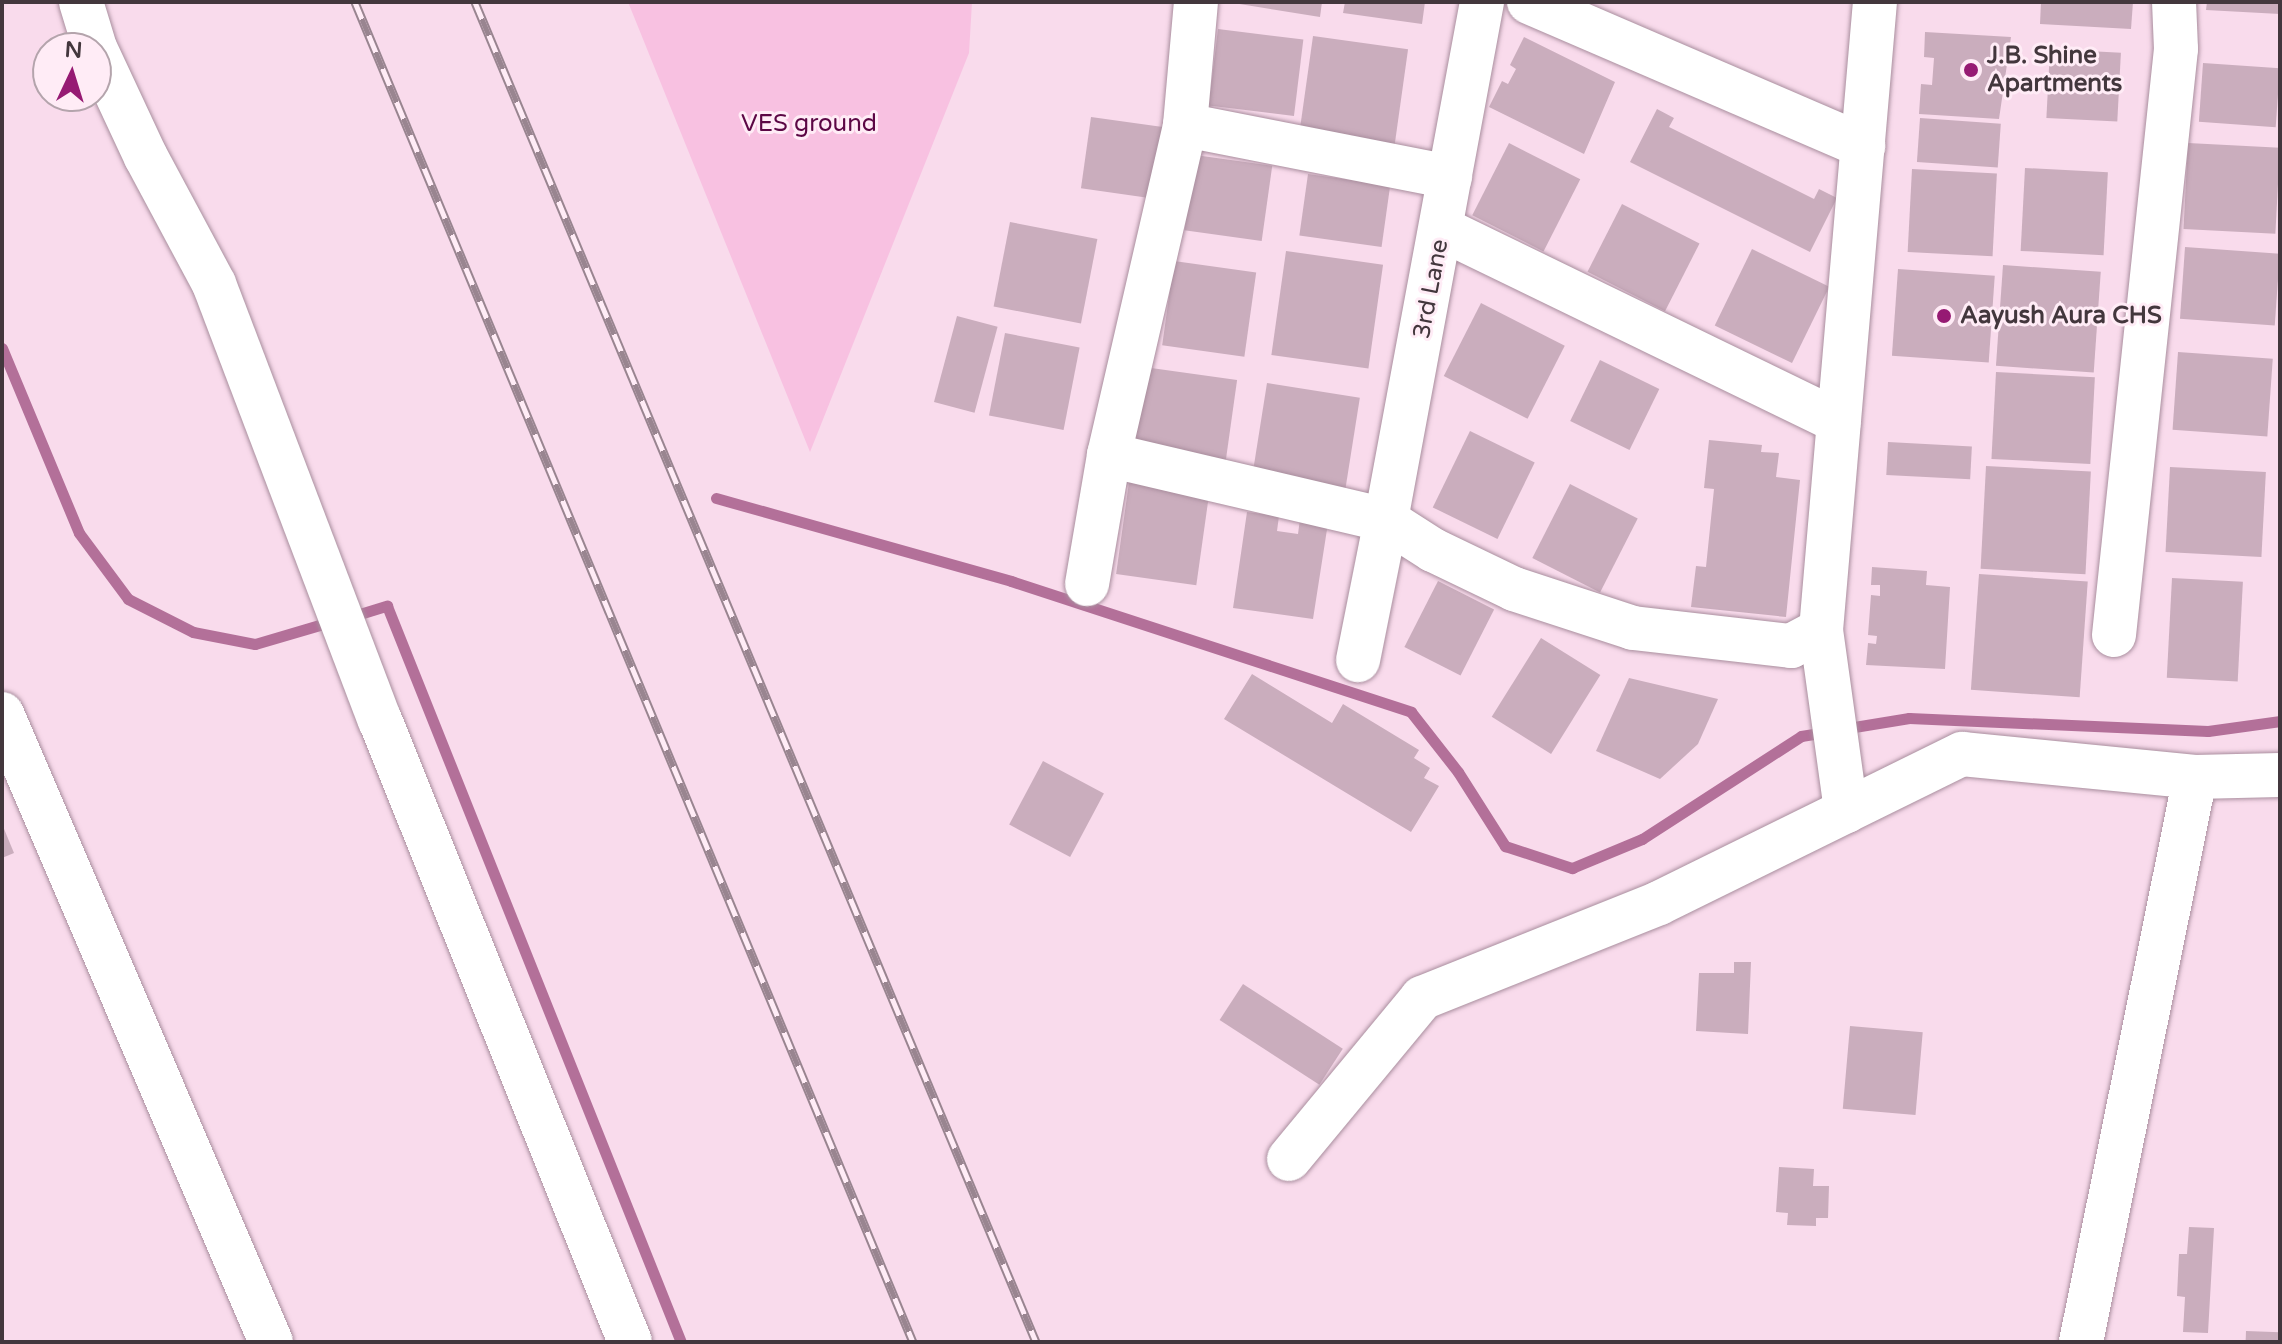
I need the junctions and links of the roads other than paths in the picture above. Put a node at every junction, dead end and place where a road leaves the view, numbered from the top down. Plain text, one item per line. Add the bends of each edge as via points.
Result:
1 (81, 2) edge
2 (1196, 2) edge
3 (1482, 2) edge
4 (1529, 2) edge
5 (1875, 2) edge
6 (2174, 2) edge
7 (91, 32) edge
8 (112, 84) edge
9 (1185, 125) junction
10 (1863, 146) junction
11 (1450, 177) junction
12 (1442, 229) junction
13 (1839, 422) junction
14 (1109, 455) junction
15 (1386, 520) junction
16 (1087, 584) dead end
17 (1821, 630) junction
18 (2114, 635) dead end
19 (1358, 660) dead end
20 (2, 714) edge
21 (2280, 775) edge
22 (2195, 777) junction
23 (1846, 811) junction
24 (1289, 1159) dead end
25 (271, 1342) edge
26 (630, 1342) edge
27 (2081, 1342) edge

1 - 7 street
2 - 9 street
3 - 11 street, 3rd Lane
4 - 10 street
5 - 10 street
6 - 18 street via 2176,49
8 - 26 street via 214,284
9 - 11 street
9 - 14 street
10 - 13 street
11 - 12 street, 3rd Lane
12 - 13 street
12 - 15 street, 3rd Lane
13 - 17 street
14 - 15 street
14 - 16 street
15 - 17 street via 1433,550 1514,589 1633,628 1791,646
15 - 19 street, 3rd Lane
17 - 23 street
20 - 25 street
21 - 22 street
22 - 23 street via 1962,754
22 - 27 street
23 - 24 street via 1659,903 1422,998

